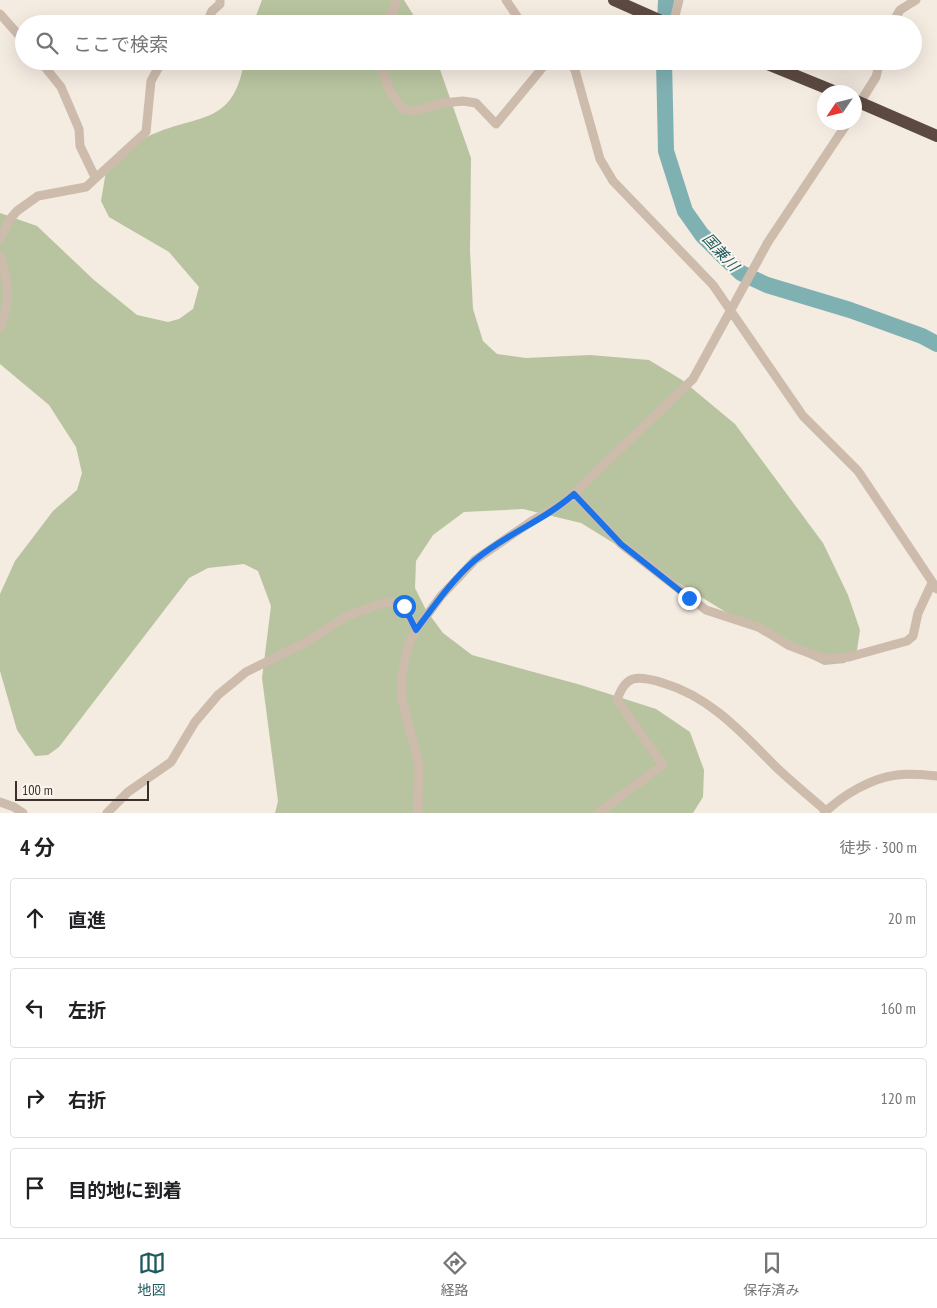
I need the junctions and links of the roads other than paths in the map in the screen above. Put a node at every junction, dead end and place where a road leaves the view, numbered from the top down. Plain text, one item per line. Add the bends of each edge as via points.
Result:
1 (220, 0) edge
2 (396, 0) edge
3 (506, 0) edge
4 (614, 0) edge
5 (679, 0) edge
6 (910, 1) edge
7 (0, 14) edge
8 (210, 15) edge
9 (391, 15) edge
10 (516, 15) edge
11 (647, 15) edge
12 (675, 15) edge
13 (897, 15) edge
14 (15, 31) edge
15 (48, 70) edge
16 (157, 70) edge
17 (382, 70) edge
18 (541, 70) edge
19 (575, 70) edge
20 (782, 70) edge
21 (878, 70) edge
22 (819, 85) edge
23 (862, 98) edge
24 (862, 107) edge
25 (843, 130) edge
26 (937, 136) edge
27 (95, 177) junction
28 (0, 239) edge
29 (0, 256) edge
30 (731, 311) junction
31 (0, 328) edge
32 (574, 494) junction
33 (935, 586) edge
34 (416, 630) junction
35 (937, 776) edge
36 (0, 802) edge
37 (825, 812) edge
38 (23, 813) edge
39 (107, 813) edge
40 (418, 813) edge
41 (598, 813) edge

1 - 8 street
2 - 9 street
3 - 10 street
4 - 11 highway
5 - 12 street
6 - 13 street
7 - 14 street
15 - 27 street via 61,86 78,129 80,146
16 - 27 street via 151,81 146,132
17 - 18 street via 389,89 403,108 415,111 443,103 476,103 496,124
19 - 30 street via 600,159 613,181 696,265
20 - 22 highway
21 - 23 street
24 - 26 highway
25 - 30 street via 768,242
27 - 28 street via 86,187 38,196 17,211
29 - 31 street via 8,283 5,316
30 - 32 street via 693,379
30 - 33 street via 803,416 858,471
32 - 33 street via 621,544 706,610 761,628 788,645 817,657 849,657 907,640 913,636 918,613
32 - 34 street via 475,560 441,596
34 - 39 street via 404,606 397,602 383,603 347,616 305,643 246,672 218,695 194,722 171,762 128,792
34 - 40 street via 403,664 402,700 419,764
35 - 37 street via 897,775 878,780 858,788
36 - 38 street
37 - 41 street via 720,712 675,686 633,679 624,686 617,700 662,765

